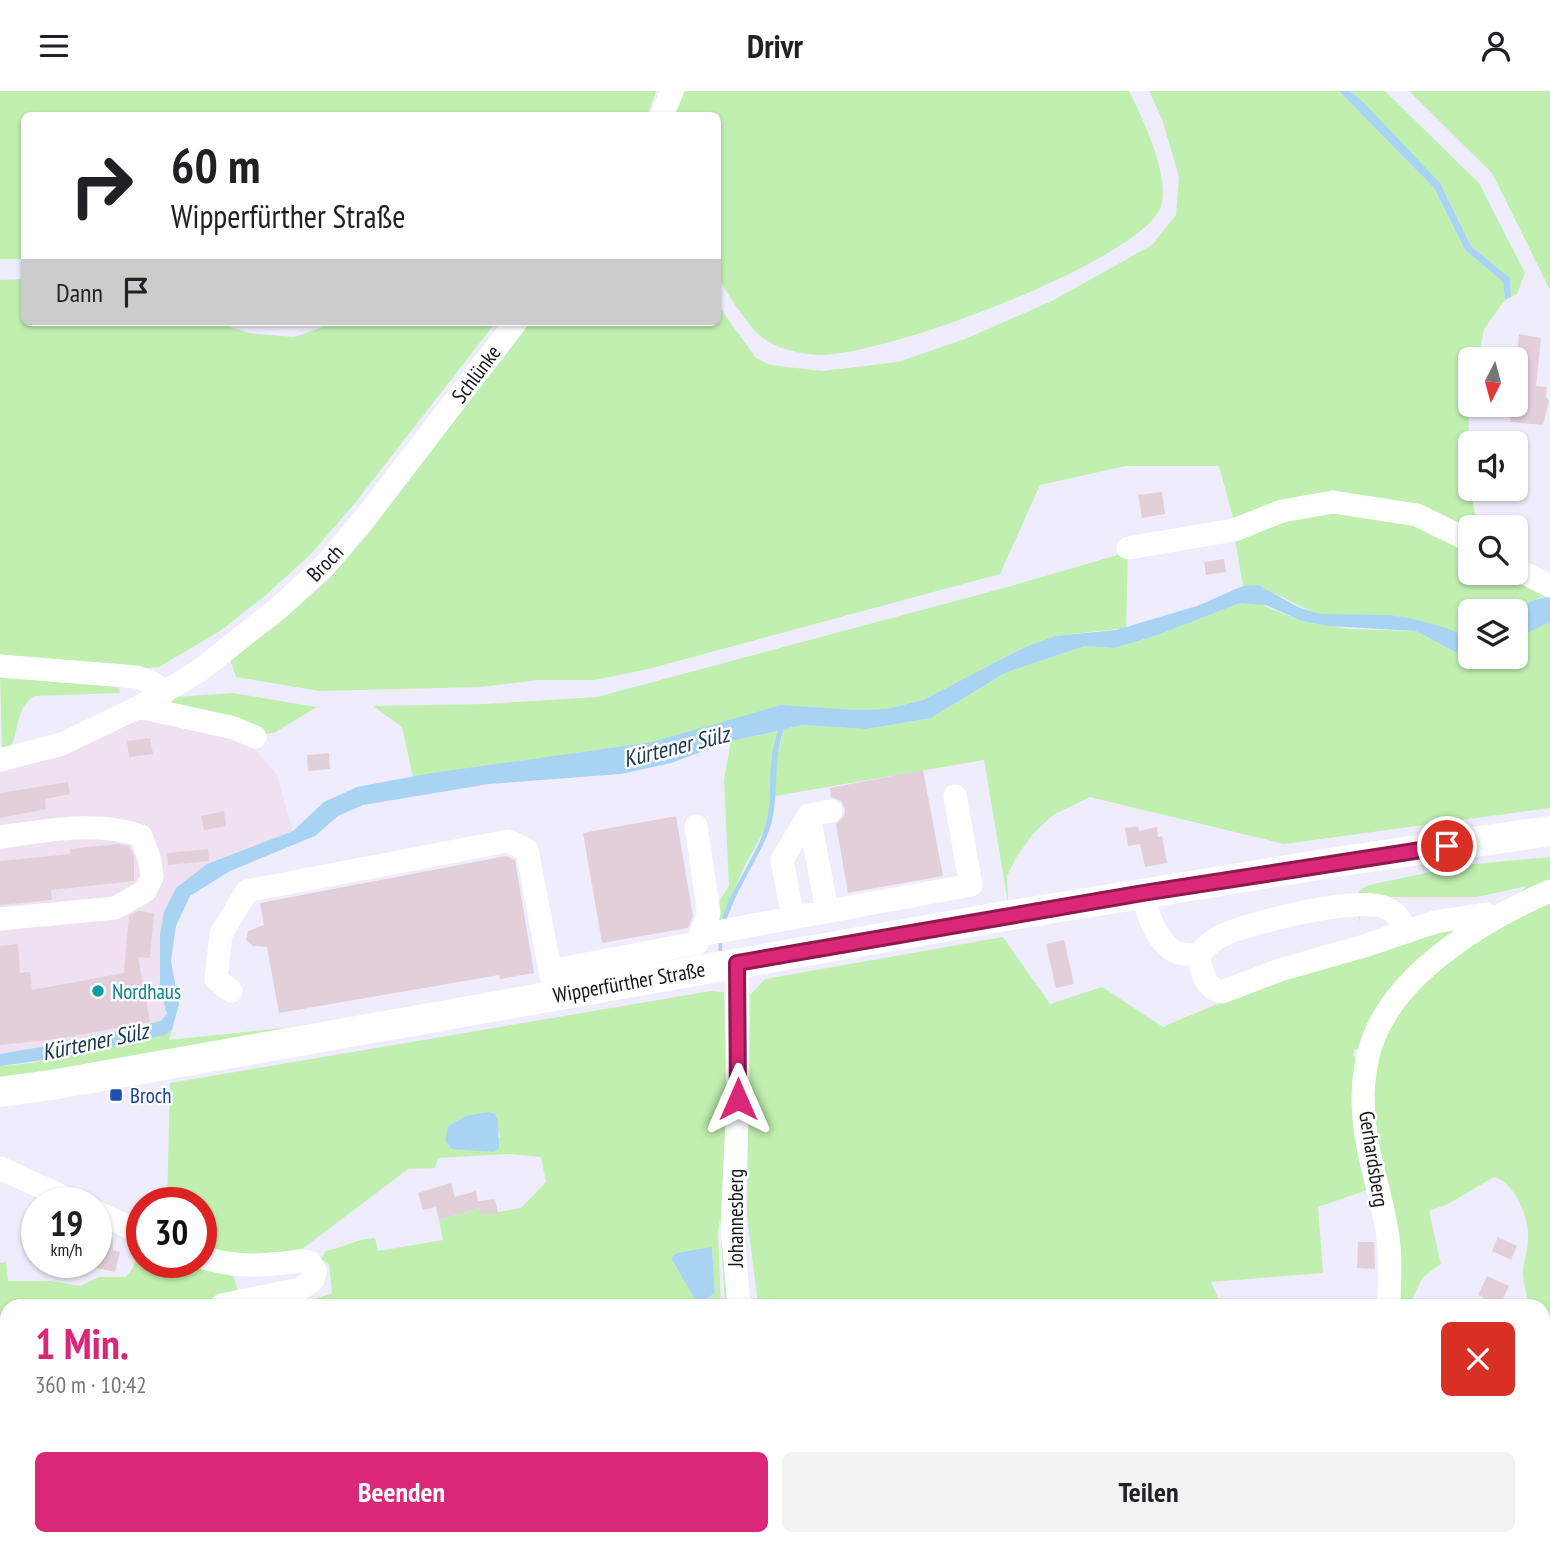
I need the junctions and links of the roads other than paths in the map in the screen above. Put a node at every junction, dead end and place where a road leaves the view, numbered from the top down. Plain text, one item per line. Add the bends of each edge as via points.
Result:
1 (671, 91) edge
2 (663, 112) edge
3 (513, 326) edge
4 (437, 427) joint
5 (1458, 535) edge
6 (1128, 548) dead end
7 (1528, 575) edge
8 (1550, 586) edge
9 (0, 666) edge
10 (165, 692) junction
11 (139, 707) junction
12 (255, 737) dead end
13 (0, 760) edge
14 (955, 796) dead end
15 (696, 826) dead end
16 (1550, 831) edge
17 (0, 837) edge
18 (1550, 891) edge
19 (1143, 893) junction
20 (827, 911) junction
21 (793, 918) junction
22 (0, 919) edge
23 (1494, 919) junction
24 (714, 932) junction
25 (1406, 932) junction
26 (1198, 955) junction
27 (737, 963) junction
28 (552, 983) junction
29 (232, 991) dead end
30 (0, 1091) edge
31 (0, 1168) edge
32 (41, 1187) edge
33 (217, 1262) edge
34 (251, 1299) edge
35 (738, 1299) edge
36 (1390, 1299) edge

1 - 2 street
3 - 4 street, Schlünke
4 - 10 street, Broch via 328,562 229,649
5 - 6 street via 1417,515 1333,502 1282,511 1234,530
7 - 8 street
9 - 10 street via 137,677
10 - 11 street, Broch
11 - 12 street
11 - 13 street, Broch via 62,744
14 - 20 street via 971,885
15 - 24 street
16 - 19 main road, Wipperfürther Straße
17 - 22 street via 119,828 141,836 152,877 145,891 115,908
18 - 23 street, Gerhardsberg
19 - 26 street via 1145,907 1166,945 1177,953
19 - 27 main road, Wipperfürther Straße
20 - 21 street
20 - 21 street via 820,813 782,860
21 - 24 street
23 - 25 street via 1479,915
23 - 36 street, Gerhardsberg via 1424,969 1382,1020 1368,1057 1364,1126 1389,1246
24 - 28 street via 697,943
25 - 26 street via 1398,915 1380,906 1335,907 1223,935
25 - 26 street via 1222,992 1208,985
27 - 28 main road, Wipperfürther Straße
27 - 35 street, Johannesberg via 738,1099 732,1228
28 - 29 street via 527,851 508,841 247,891 221,934 216,979
28 - 30 main road, Wipperfürther Straße via 51,1085
31 - 32 street
33 - 34 street via 246,1267 300,1261 309,1262 315,1271 313,1280 300,1289

